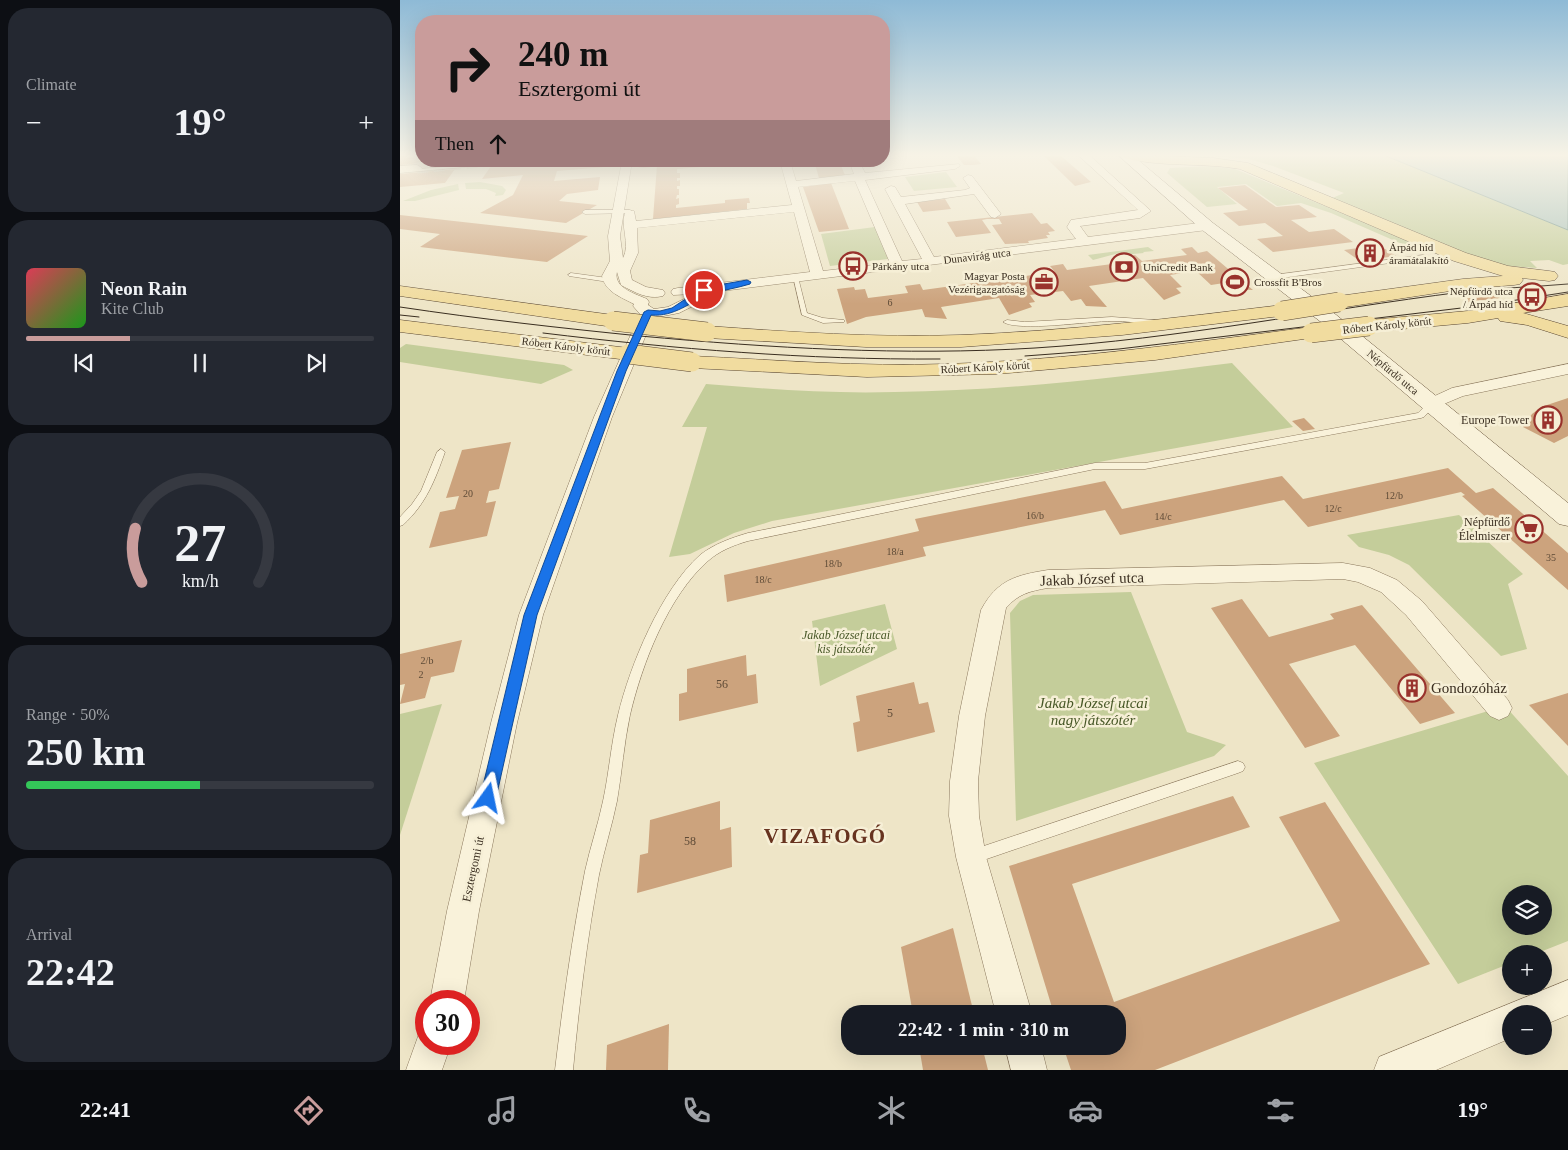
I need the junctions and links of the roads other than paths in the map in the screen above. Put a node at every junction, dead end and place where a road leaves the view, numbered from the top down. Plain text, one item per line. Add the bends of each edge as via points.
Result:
1 (628, 204) edge
2 (796, 204) edge
3 (870, 204) edge
4 (899, 204) edge
5 (988, 204) edge
6 (1136, 204) edge
7 (1185, 204) edge
8 (1325, 204) edge
9 (797, 208) junction
10 (585, 212) dead end
11 (995, 214) dead end
12 (626, 217) junction
13 (1207, 226) junction
14 (1085, 242) junction
15 (1429, 252) junction
16 (1460, 257) junction
17 (930, 262) junction
18 (898, 266) junction
19 (571, 275) dead end
20 (818, 275) junction
21 (1274, 276) junction
22 (1558, 276) edge
23 (795, 277) junction
24 (609, 280) junction
25 (626, 282) junction
26 (1463, 284) junction
27 (400, 291) edge
28 (658, 293) junction
29 (682, 297) junction
30 (1568, 300) edge
31 (645, 307) junction
32 (1468, 317) junction
33 (842, 321) dead end
34 (1007, 322) dead end
35 (1178, 324) junction
36 (400, 326) edge
37 (1568, 332) edge
38 (1567, 371) edge
39 (1432, 404) junction
40 (441, 452) dead end
41 (1568, 517) edge
42 (400, 523) edge
43 (1499, 708) dead end
44 (1238, 767) dead end
45 (971, 857) junction
46 (449, 990) edge
47 (1568, 997) edge
48 (1012, 1005) edge
49 (1549, 1005) edge
50 (1502, 1024) edge
51 (429, 1055) edge
52 (1025, 1055) edge
53 (424, 1070) edge
54 (564, 1070) edge
55 (1029, 1070) edge
56 (1392, 1070) edge

1 - 12 street
2 - 9 street
3 - 18 street
4 - 17 street
5 - 11 street
6 - 14 street via 1145,212 1075,223 1073,228
7 - 13 street, Népfürdő utca
8 - 15 main road
9 - 12 street
9 - 20 street
10 - 12 lane
12 - 24 street via 614,236 617,261 609,272
12 - 25 street via 632,253 624,271
13 - 14 street, Dunavirág utca
13 - 21 street, Népfürdő utca
14 - 17 street, Dunavirág utca
15 - 16 main road
15 - 21 lane
16 - 22 main road via 1506,271
16 - 26 main road via 1478,272
17 - 18 street, Dunavirág utca
18 - 20 street, Dunavirág utca
19 - 24 lane
20 - 23 street, Dunavirág utca
21 - 39 street, Népfürdő utca
22 - 26 main road
23 - 29 street, Dunavirág utca via 747,282
23 - 33 lane via 804,314 815,320
24 - 25 lane
24 - 31 street via 617,290
25 - 28 street via 642,291
26 - 35 main road, bridge
27 - 35 main road, bridge via 613,321 814,340 960,341
28 - 29 street
28 - 31 street
29 - 31 street via 674,310 660,313
30 - 32 main road, Róbert Károly körút
31 - 46 street, Esztergomi út via 531,615 504,723
32 - 36 main road, Róbert Károly körút, bridge via 1311,333 1131,357 892,371 692,362
32 - 37 main road via 1521,318
34 - 35 lane via 1112,319
38 - 39 street via 1458,392
39 - 41 street, Népfürdő utca
39 - 54 lane via 1421,415 1145,466 1094,466 748,536 730,541 703,559 669,604 627,705 572,990
40 - 42 lane via 426,493 413,512
43 - 45 street, Jakab József utca via 1414,608 1389,586 1362,574 1343,571 1048,579 1023,583 1000,597 993,610 972,716 964,781 964,816
44 - 45 lane
45 - 48 street, Jakab József utca
47 - 49 street
50 - 56 street
51 - 53 street
52 - 55 street

